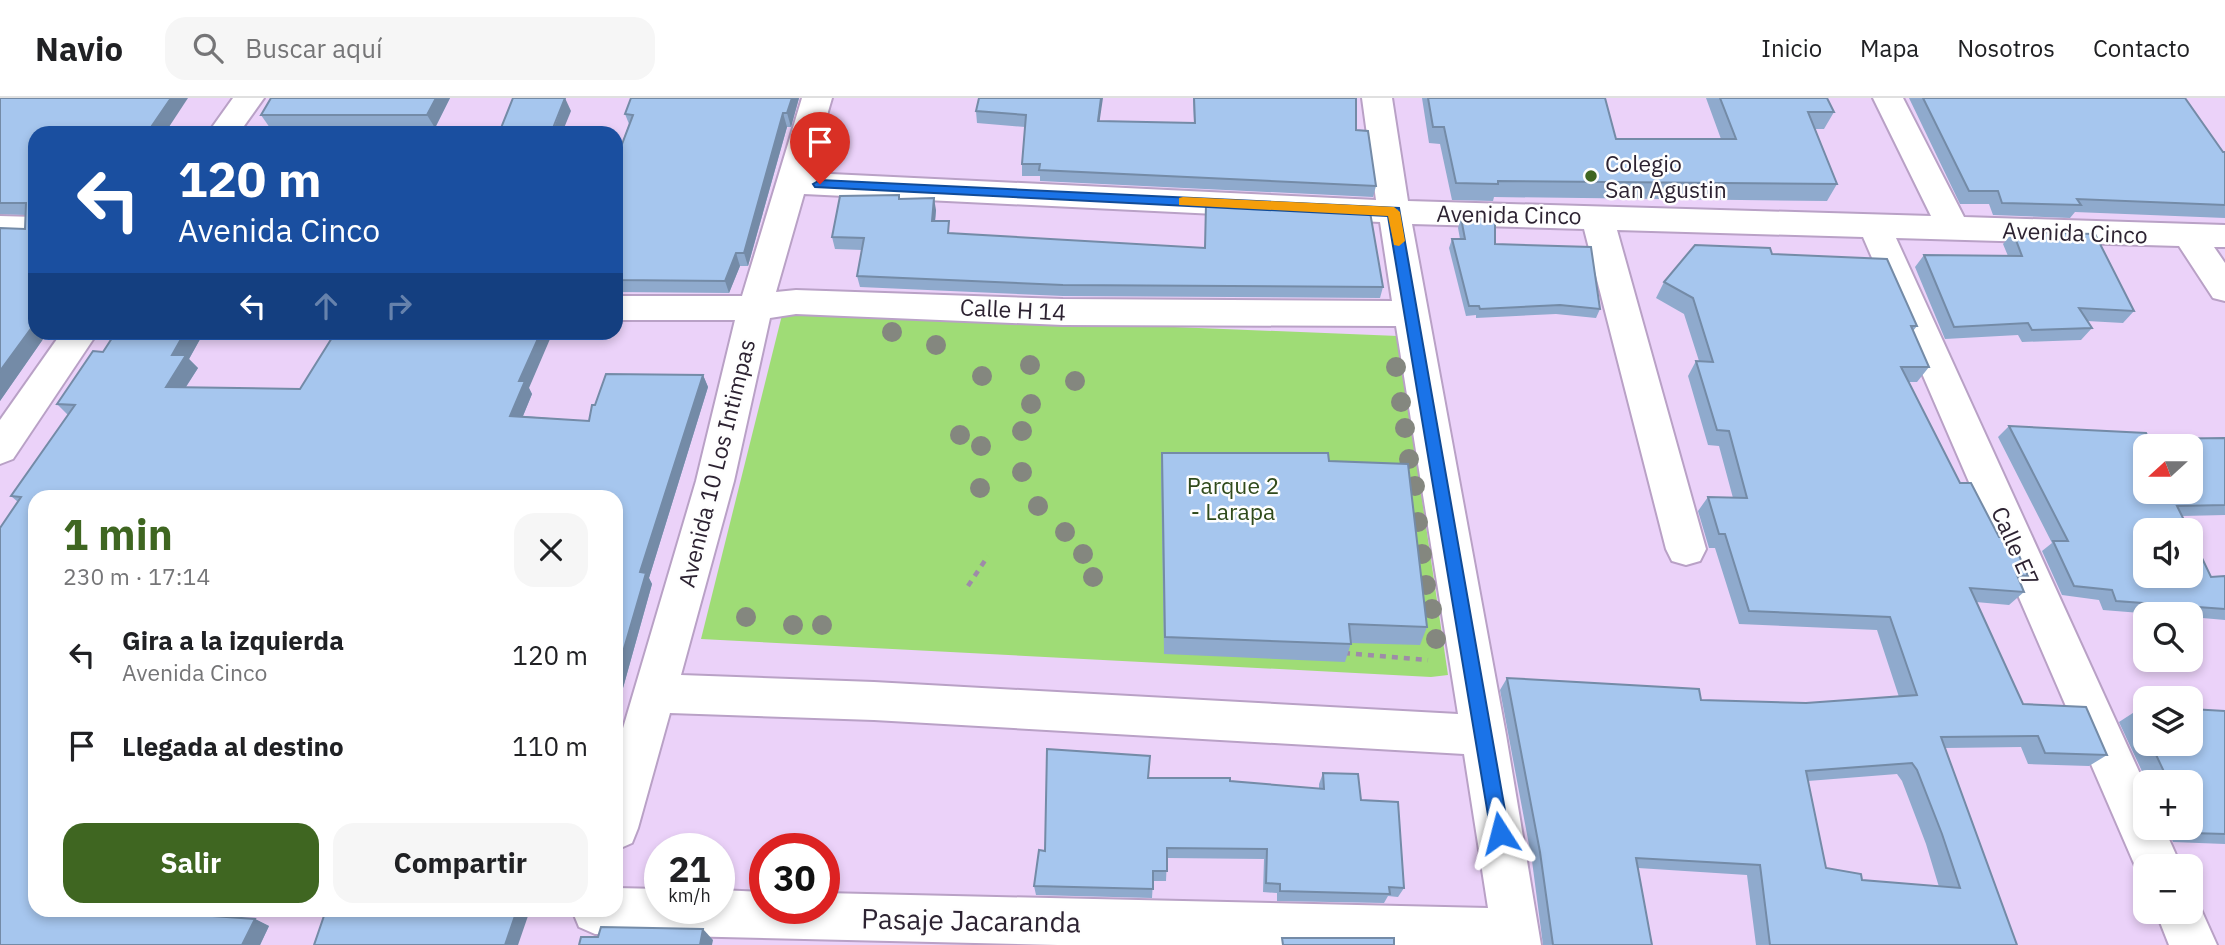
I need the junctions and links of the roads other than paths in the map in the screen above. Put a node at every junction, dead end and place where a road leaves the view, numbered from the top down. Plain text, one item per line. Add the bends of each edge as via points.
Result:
1 (249, 98) edge
2 (817, 98) edge
3 (1377, 98) edge
4 (1864, 98) edge
5 (1888, 98) edge
6 (228, 126) edge
7 (793, 183) junction
8 (1394, 212) junction
9 (1597, 216) junction
10 (1874, 226) junction
11 (0, 227) edge
12 (1939, 227) junction
13 (28, 228) edge
14 (2189, 235) junction
15 (2225, 236) edge
16 (2225, 289) edge
17 (623, 308) edge
18 (755, 308) junction
19 (1410, 314) junction
20 (75, 340) edge
21 (0, 449) edge
22 (1686, 549) dead end
23 (657, 693) junction
24 (1485, 734) junction
25 (623, 805) edge
26 (2153, 854) edge
27 (592, 922) edge
28 (2184, 924) edge
29 (1516, 938) edge
30 (2193, 945) edge

1 - 6 street
2 - 7 street, Avenida 10 Los Intimpas
3 - 8 street
4 - 12 street
5 - 12 street
7 - 8 street, Avenida Cinco
7 - 18 street, Avenida 10 Los Intimpas
8 - 9 street, Avenida Cinco
8 - 19 street
9 - 10 street, Avenida Cinco
9 - 22 street
10 - 12 street, Avenida Cinco
10 - 26 street, Calle E7
11 - 13 street
12 - 14 street, Avenida Cinco
14 - 15 street, Avenida Cinco
14 - 16 street
17 - 18 street, Calle H 14
18 - 19 street, Calle H 14 via 796,302 1062,312
18 - 23 street, Avenida 10 Los Intimpas via 715,481
19 - 24 street
20 - 21 street
23 - 24 street
23 - 25 street, Avenida 10 Los Intimpas
24 - 29 street
27 - 29 street, Pasaje Jacaranda
28 - 30 street

